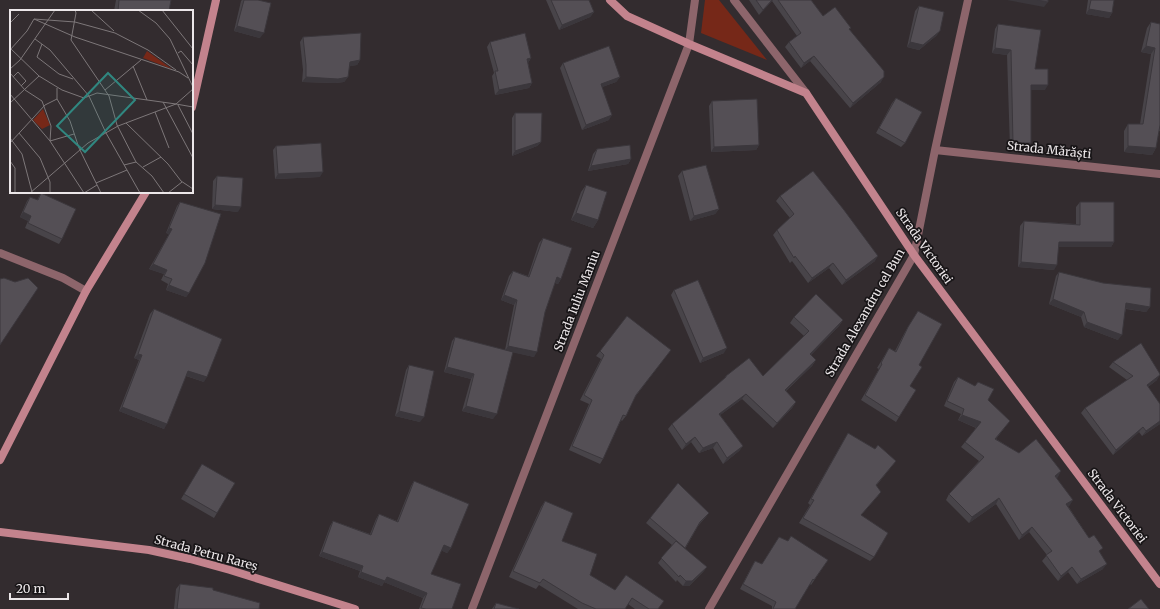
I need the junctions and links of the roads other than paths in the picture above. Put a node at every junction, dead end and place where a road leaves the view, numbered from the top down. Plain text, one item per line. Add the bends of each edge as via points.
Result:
1 (216, 0) edge
2 (610, 0) edge
3 (695, 0) edge
4 (734, 0) edge
5 (968, 0) edge
6 (689, 44) junction
7 (806, 93) junction
8 (193, 103) edge
9 (935, 150) junction
10 (1160, 174) edge
11 (145, 193) edge
12 (0, 253) edge
13 (914, 255) junction
14 (86, 291) junction
15 (0, 460) edge
16 (0, 532) edge
17 (1160, 584) edge
18 (355, 609) edge
19 (472, 609) edge
20 (709, 609) edge

1 - 8 street
2 - 6 street via 627,16
3 - 6 street, Strada Iuliu Maniu
4 - 7 street
5 - 9 street, Strada Alexandru cel Bun
6 - 7 street
6 - 19 street, Strada Iuliu Maniu
7 - 13 street, Strada Victoriei
9 - 10 street, Strada Mărăști
9 - 13 street, Strada Alexandru cel Bun
11 - 14 street
12 - 14 street via 63,278
13 - 17 street, Strada Victoriei
13 - 20 street, Strada Alexandru cel Bun
14 - 15 street
16 - 18 street, Strada Petru Rareș via 149,550 230,570

